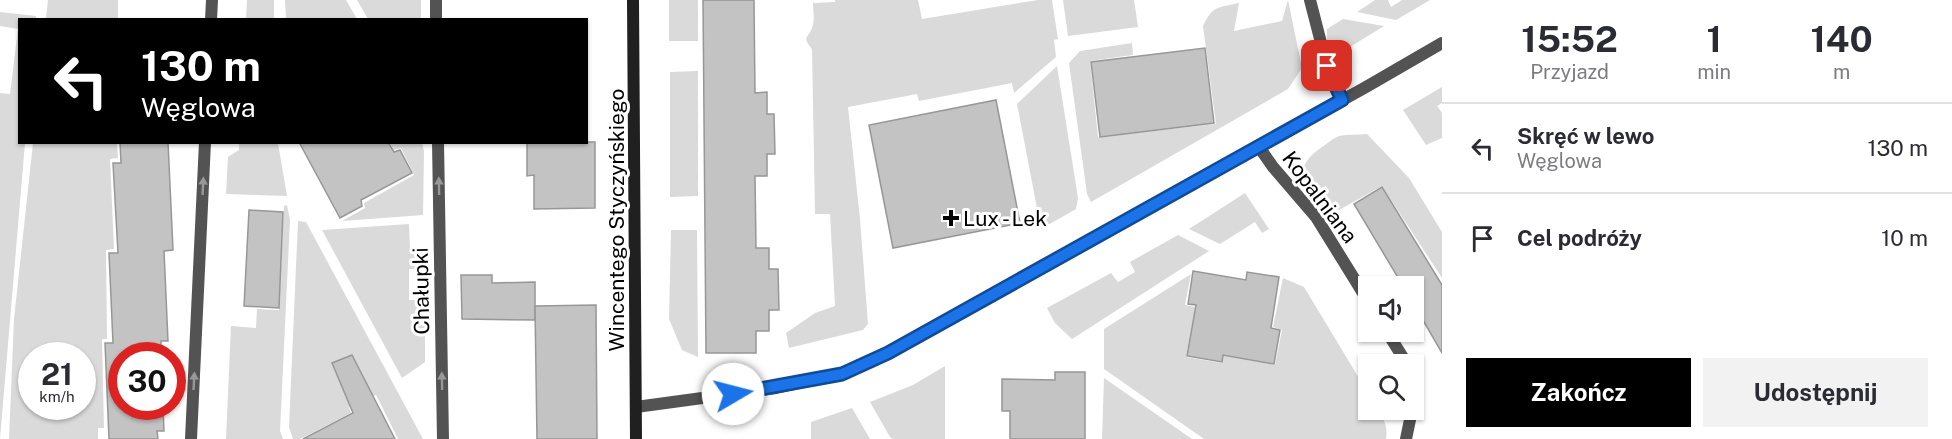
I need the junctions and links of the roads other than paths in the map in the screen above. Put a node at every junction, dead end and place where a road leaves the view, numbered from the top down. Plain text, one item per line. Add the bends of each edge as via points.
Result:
1 (212, 0) edge
2 (436, 0) edge
3 (633, 0) edge
4 (1310, 0) edge
5 (212, 18) edge
6 (436, 18) edge
7 (1442, 43) edge
8 (1342, 100) junction
9 (206, 144) edge
10 (438, 144) edge
11 (1259, 147) junction
12 (1358, 285) edge
13 (636, 407) junction
14 (1410, 420) edge
15 (191, 439) edge
16 (443, 439) edge
17 (636, 439) edge
18 (1406, 439) edge

1 - 5 street
2 - 6 street
3 - 13 street, Wincentego Styczyńskiego
4 - 8 street via 1327,66
7 - 8 street
8 - 11 street
15 -> 9 street
16 -> 10 street, Chałupki
11 - 12 street, Kopalniana via 1316,217
11 - 13 street via 888,353 842,374 776,388
13 - 17 street, Wincentego Styczyńskiego
14 - 18 street

